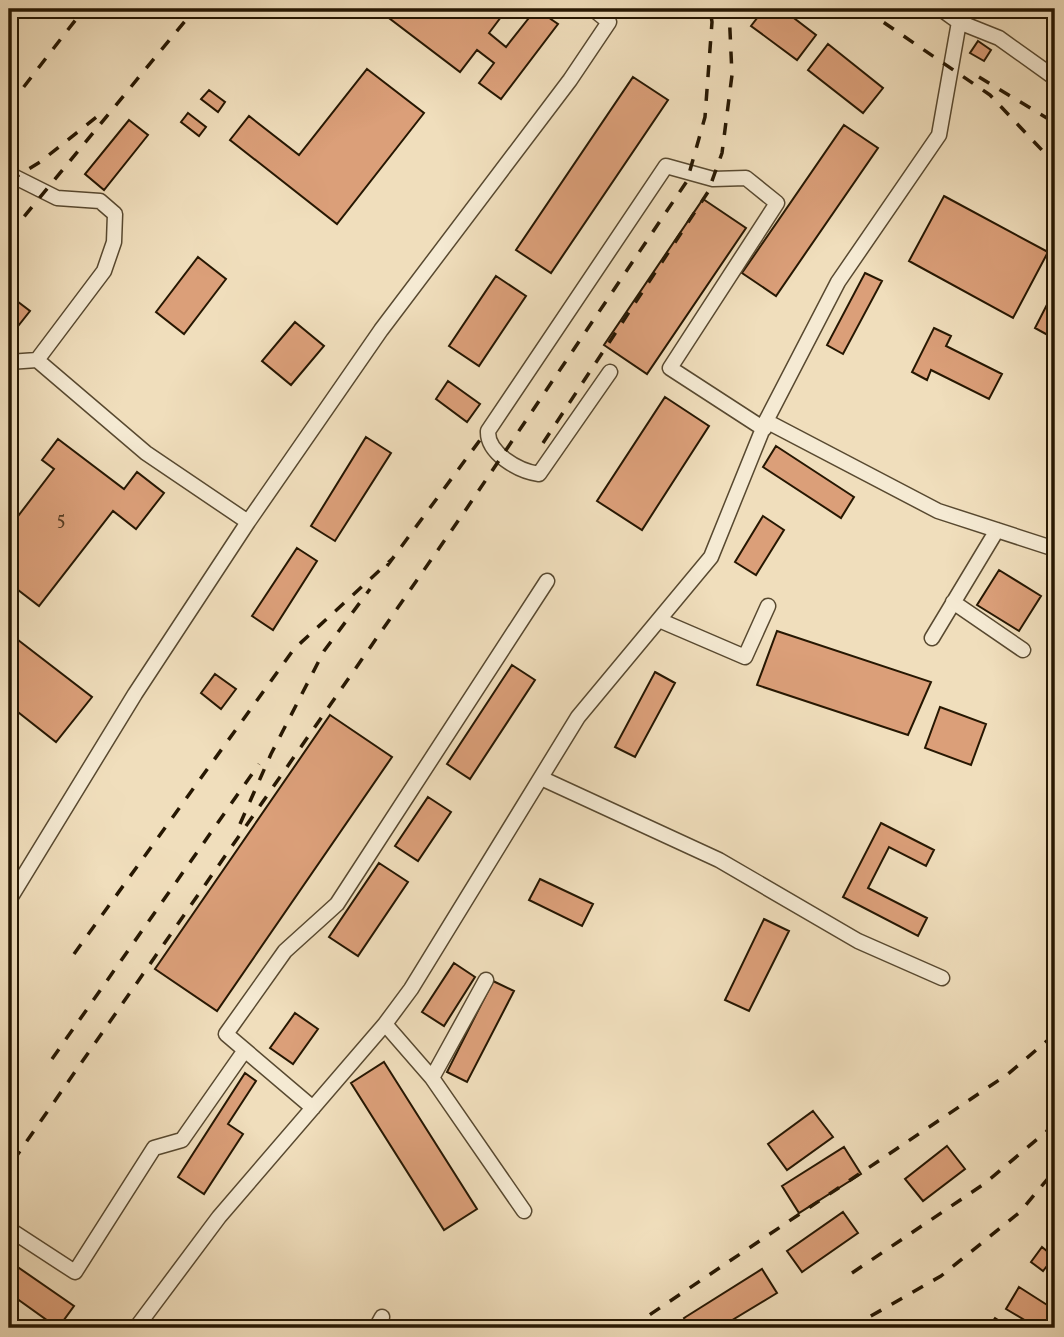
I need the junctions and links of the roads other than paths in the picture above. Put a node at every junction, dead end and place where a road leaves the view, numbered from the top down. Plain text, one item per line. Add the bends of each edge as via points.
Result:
1 (593, 9) edge
2 (941, 9) edge
3 (959, 22) junction
4 (1055, 78) edge
5 (9, 174) edge
6 (37, 360) junction
7 (9, 362) edge
8 (610, 372) dead end
9 (763, 430) junction
10 (248, 522) junction
11 (998, 530) junction
12 (1055, 549) edge
13 (547, 581) dead end
14 (953, 602) junction
15 (768, 606) dead end
16 (659, 620) junction
17 (932, 638) dead end
18 (1023, 650) dead end
19 (541, 778) junction
20 (9, 900) edge
21 (942, 978) dead end
22 (486, 980) dead end
23 (385, 1024) junction
24 (245, 1050) junction
25 (432, 1078) junction
26 (313, 1108) junction
27 (524, 1210) dead end
28 (9, 1229) edge
29 (136, 1328) edge

1 - 10 street via 609,22 570,80 381,330
2 - 3 street
3 - 4 street via 999,38
3 - 9 street via 939,135 838,282
5 - 6 street via 57,198 100,201 115,214 114,242 104,271
6 - 7 street
6 - 10 street via 146,453
8 - 9 street via 538,474 494,452 488,431 666,166 713,179 746,178 777,203 670,368
9 - 11 street via 938,511
9 - 16 street via 711,557
10 - 20 street via 135,694
11 - 12 street
11 - 14 street
13 - 24 street via 337,904 285,951 226,1034
14 - 17 street
14 - 18 street
15 - 16 street via 745,657
16 - 19 street via 578,717
19 - 21 street via 719,860 858,941
19 - 23 street
22 - 25 street
23 - 25 street
23 - 26 street
24 - 26 street
24 - 28 street via 182,1140 154,1148 75,1272
25 - 27 street
26 - 29 street via 219,1217

